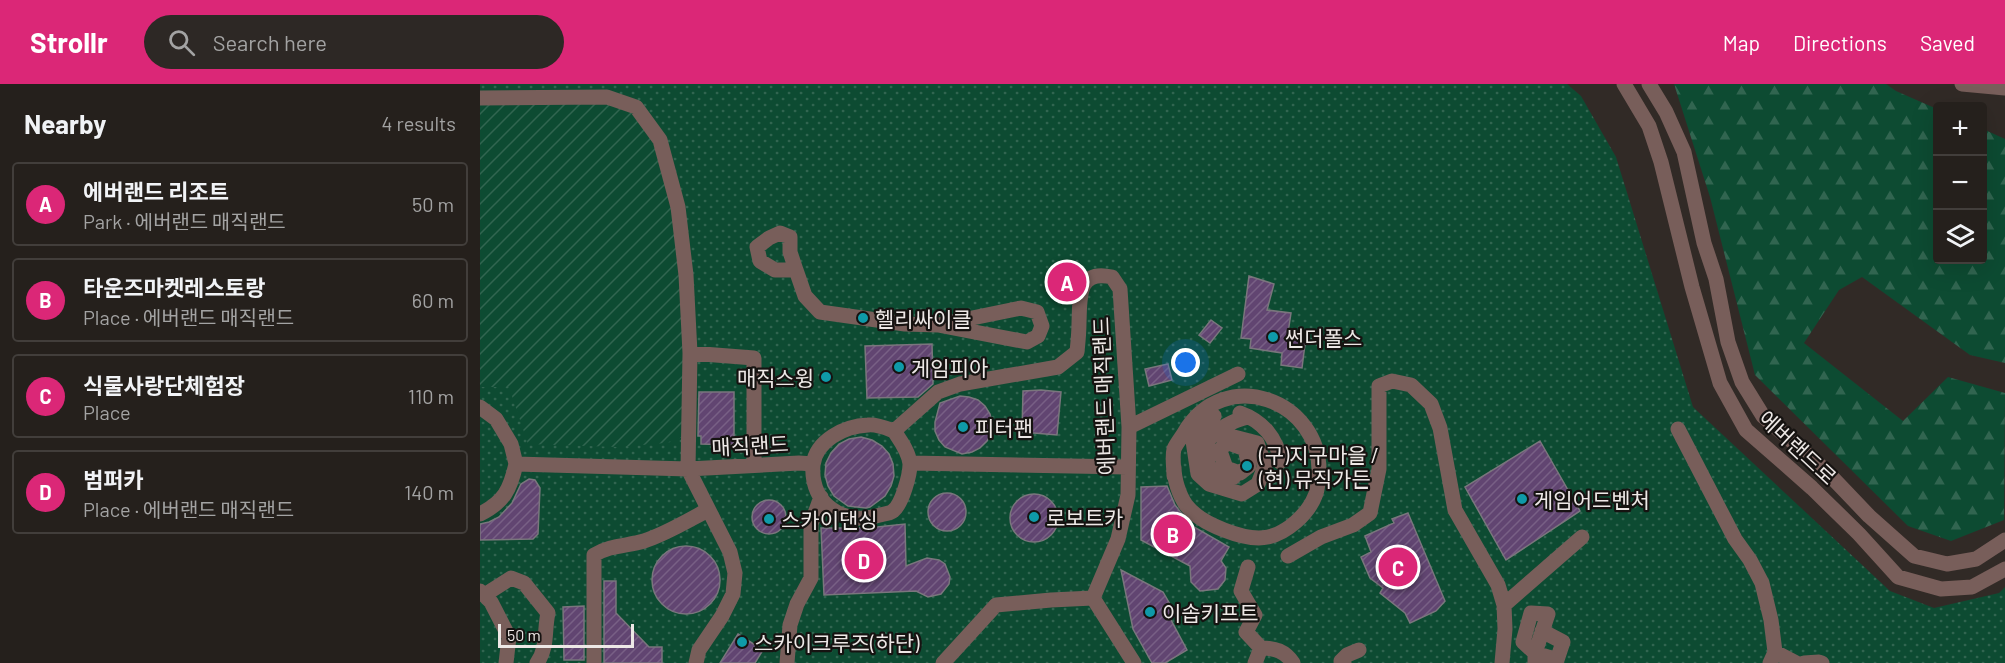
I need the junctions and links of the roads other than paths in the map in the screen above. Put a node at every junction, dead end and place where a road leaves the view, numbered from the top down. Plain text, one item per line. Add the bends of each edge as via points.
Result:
1 (1624, 84) edge
2 (1649, 84) edge
3 (1962, 84) edge
4 (2005, 88) edge
5 (480, 98) edge
6 (796, 270) dead end
7 (938, 325) junction
8 (690, 353) junction
9 (1238, 374) dead end
10 (480, 407) edge
11 (1214, 416) junction
12 (1248, 417) junction
13 (1190, 423) junction
14 (1129, 427) junction
15 (1678, 429) dead end
16 (894, 431) junction
17 (1226, 442) junction
18 (1280, 462) dead end
19 (910, 463) junction
20 (516, 464) junction
21 (813, 464) junction
22 (754, 465) junction
23 (1249, 466) junction
24 (1127, 467) junction
25 (688, 469) junction
26 (821, 497) junction
27 (708, 510) junction
28 (480, 514) edge
29 (1582, 537) dead end
30 (2005, 540) edge
31 (1288, 556) dead end
32 (1248, 567) dead end
33 (2005, 569) edge
34 (483, 592) edge
35 (1093, 598) junction
36 (1504, 605) junction
37 (1542, 631) junction
38 (1363, 655) edge
39 (1258, 656) edge
40 (1535, 658) edge
41 (1773, 658) edge
42 (1341, 662) edge
43 (1556, 662) edge
44 (506, 663) edge
45 (537, 663) edge
46 (594, 663) edge
47 (696, 663) edge
48 (787, 663) edge
49 (944, 663) edge
50 (1134, 663) edge
51 (1293, 663) edge
52 (1502, 663) edge
53 (1796, 663) edge
54 (1804, 663) edge
55 (1822, 663) edge

1 - 33 street, 에버랜드로 via 1649,126 1720,383 1746,430 1812,488 1898,577 1941,589 1972,587
2 - 30 street, 에버랜드로 via 1684,152 1728,342 1742,382 1763,416 1914,556 1947,564 1976,559
3 - 4 street
5 - 8 street via 607,97 636,106 660,140 678,207
6 - 7 street via 805,296 820,312
7 - 7 street via 1022,308 1037,312 1042,327 1038,336 1027,342
8 - 22 street via 754,358
8 - 25 street
9 - 14 street
10 - 20 street via 496,418 511,444
11 - 12 street via 1242,413
11 - 13 street
11 - 17 street via 1193,441 1198,474 1209,484 1242,494 1258,484 1265,466 1257,443 1230,436
12 - 18 street via 1271,433
12 - 23 street via 1219,428 1208,440 1208,466 1240,479
13 - 13 street via 1207,407 1230,396 1274,401 1292,413 1315,449 1319,472 1316,495 1305,513 1290,527 1268,537 1245,537 1205,521 1186,505 1174,472 1174,450
14 - 16 street, 에버랜드 매직랜드 via 1120,289 1112,278 1100,274 1087,281 1080,296 1077,352 1058,367 960,384 938,392
14 - 24 street, 에버랜드 매직랜드
15 - 41 street via 1762,583 1771,620
16 - 19 street
16 - 21 street via 869,424 848,428 822,446
17 - 23 street via 1245,449
17 - 23 street via 1220,451 1226,468 1240,473
19 - 24 street
19 - 26 street via 902,499 893,511 877,517 850,518 832,511
20 - 25 street, 매직랜드
20 - 28 street via 506,495
21 - 22 street, 매직랜드
21 - 26 street
22 - 25 street, 매직랜드
24 - 35 street, 에버랜드 매직랜드 via 1128,495 1119,539
25 - 27 street
26 - 48 street via 811,524 811,578 790,625
27 - 46 street via 644,541 605,548 594,555
27 - 47 street via 730,552 735,573 733,594 699,650
29 - 36 street
31 - 36 street via 1370,513 1379,469 1379,386 1392,381 1411,386 1431,404 1440,428 1455,510 1498,585
32 - 39 street via 1241,591 1255,615 1246,632
34 - 44 street via 509,637
34 - 45 street via 511,579 524,583 548,613 543,656
35 - 49 street via 996,605
35 - 50 street
36 - 52 street
37 - 40 street
37 - 40 street via 1548,614 1531,613 1522,642
37 - 43 street via 1563,642
38 - 42 street via 1347,655
39 - 51 street via 1273,648 1287,654
40 - 43 street
41 - 53 street
54 - 55 street

